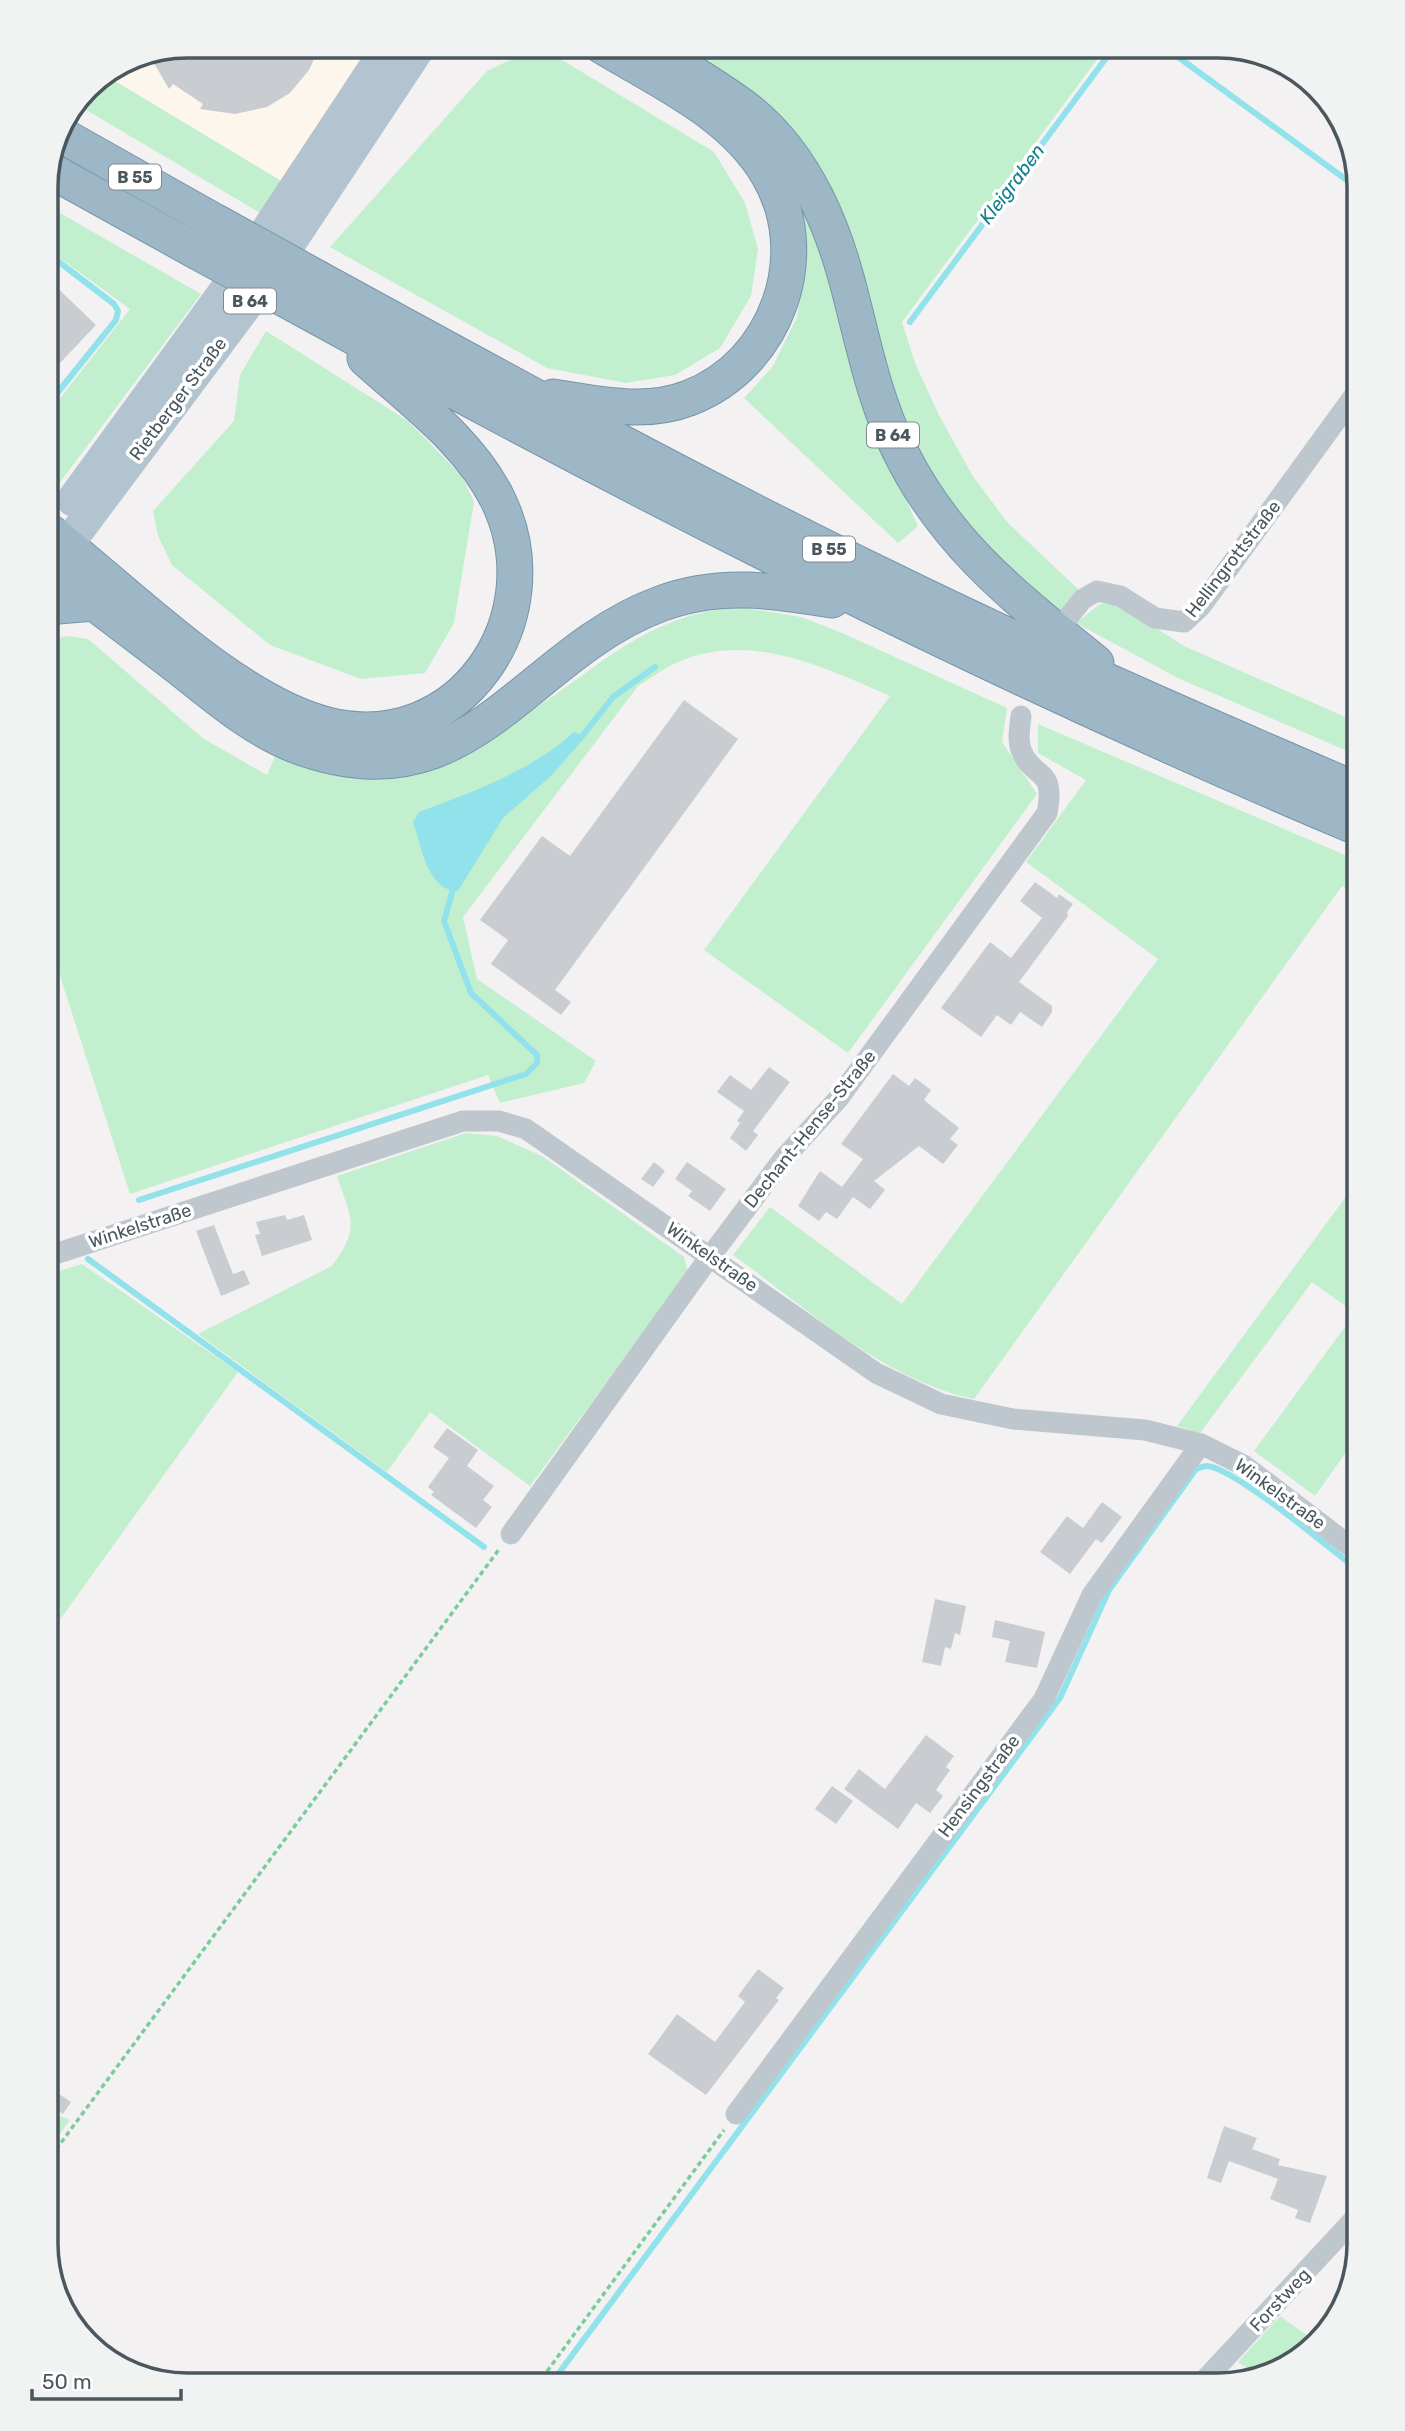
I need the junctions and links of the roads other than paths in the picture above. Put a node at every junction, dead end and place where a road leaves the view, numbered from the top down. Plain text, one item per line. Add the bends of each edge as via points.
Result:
1 (381, 58) edge
2 (412, 58) edge
3 (622, 58) edge
4 (666, 58) edge
5 (68, 138) edge
6 (58, 175) edge
7 (314, 316) junction
8 (529, 394) junction
9 (1347, 407) edge
10 (58, 544) edge
11 (58, 545) edge
12 (58, 559) edge
13 (58, 562) edge
14 (94, 603) junction
15 (865, 605) junction
16 (58, 606) edge
17 (1070, 615) dead end
18 (1134, 694) junction
19 (1021, 716) dead end
20 (1347, 785) edge
21 (1347, 822) edge
22 (58, 1253) edge
23 (711, 1256) junction
24 (1201, 1444) junction
25 (511, 1534) road end
26 (1347, 1543) edge
27 (736, 2114) road end
28 (1347, 2228) edge
29 (1211, 2373) edge

1 - 10 main road, Rietberger Straße / B 64
2 - 11 main road, Rietberger Straße / B 64 via 265,280
3 - 8 highway, B 55 via 734,131 768,174 782,206 789,241 782,303 766,335 744,362 722,383 688,399 617,407
4 - 18 highway, B 64 via 750,113 810,184 831,229 876,390 899,451 962,548 1016,599
5 - 8 highway, B 55, bridge
6 - 7 highway, B 55, bridge
7 - 12 highway, B 55 via 459,445 498,499 516,555 517,584 503,638 468,688 415,720 385,727 330,726 302,717 242,684
7 - 15 highway, B 55
8 - 18 highway, B 55 via 883,576
9 - 17 street, Hellingrottstraße via 1201,606 1184,622 1155,618 1120,596 1097,591
13 - 14 highway
14 - 15 highway via 271,734 316,753 366,762 421,755 453,743 606,632 658,604 714,590 756,589
14 - 16 highway
15 - 21 highway via 1109,719
18 - 20 highway, B 64
19 - 23 street, Dechant-Hense-Straße via 1018,739 1022,752 1048,780 1051,792 1046,813 838,1099 784,1158
22 - 23 street, Winkelstraße via 463,1121 499,1121 526,1129
23 - 24 street, Winkelstraße via 876,1373 941,1404 1013,1419 1145,1430
23 - 25 street, Dechant-Hense-Straße
24 - 26 street, Winkelstraße via 1245,1466
24 - 27 street, Hensingstraße via 1092,1595 1044,1699
28 - 29 street, Forstweg

